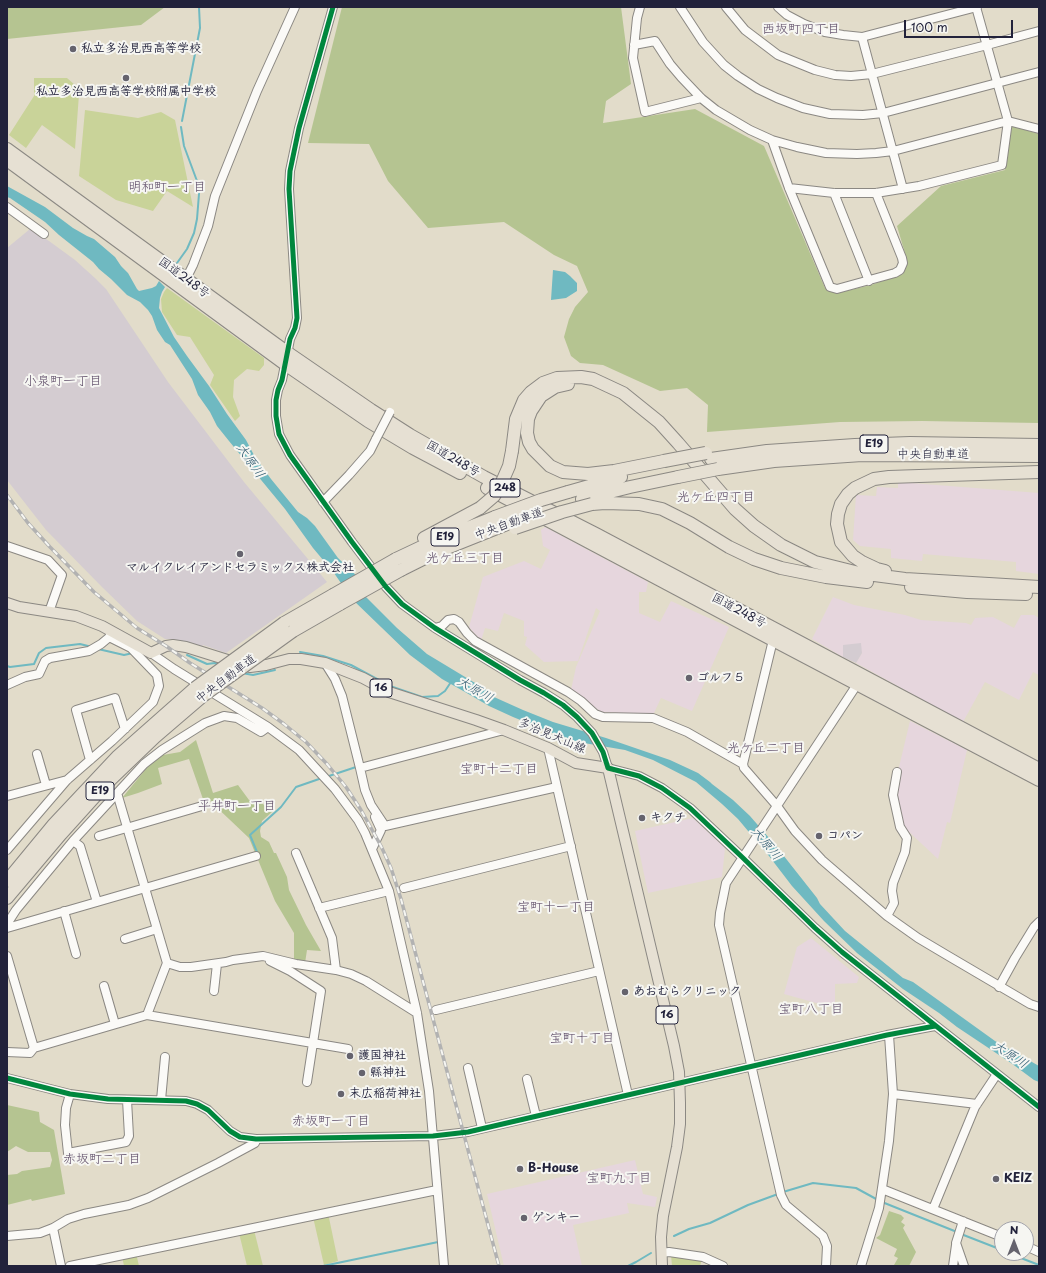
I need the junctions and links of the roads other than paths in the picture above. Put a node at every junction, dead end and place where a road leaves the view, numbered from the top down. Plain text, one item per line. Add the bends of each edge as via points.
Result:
1 (295, 7) edge
2 (333, 7) edge
3 (640, 7) edge
4 (680, 7) edge
5 (726, 7) edge
6 (778, 7) edge
7 (977, 7) edge
8 (1039, 31) edge
9 (862, 37) junction
10 (634, 45) junction
11 (987, 46) junction
12 (1039, 72) edge
13 (872, 74) junction
14 (997, 83) junction
15 (701, 98) junction
16 (883, 113) junction
17 (1008, 121) junction
18 (1039, 128) edge
19 (772, 140) junction
20 (7, 149) edge
21 (893, 151) junction
22 (7, 160) edge
23 (789, 188) junction
24 (903, 189) junction
25 (834, 194) junction
26 (876, 194) junction
27 (7, 207) edge
28 (44, 234) dead end
29 (186, 279) junction
30 (869, 281) junction
31 (286, 358) junction
32 (390, 412) dead end
33 (1039, 445) edge
34 (1039, 456) edge
35 (712, 461) junction
36 (667, 464) junction
37 (1039, 472) edge
38 (323, 502) junction
39 (587, 502) junction
40 (7, 546) edge
41 (397, 561) junction
42 (856, 580) junction
43 (939, 581) junction
44 (1039, 587) edge
45 (1039, 595) edge
46 (7, 603) edge
47 (49, 612) junction
48 (435, 628) junction
49 (112, 635) junction
50 (773, 640) junction
51 (151, 653) junction
52 (325, 663) junction
53 (860, 680) junction
54 (7, 685) edge
55 (200, 692) junction
56 (268, 727) junction
57 (125, 729) junction
58 (504, 730) junction
59 (548, 748) junction
60 (36, 754) dead end
61 (90, 760) junction
62 (743, 764) junction
63 (360, 768) junction
64 (608, 768) junction
65 (1039, 769) edge
66 (897, 772) dead end
67 (67, 780) junction
68 (1039, 780) edge
69 (46, 785) junction
70 (557, 788) junction
71 (117, 793) junction
72 (7, 796) edge
73 (371, 805) junction
74 (202, 806) dead end
75 (775, 808) junction
76 (127, 828) junction
77 (99, 836) dead end
78 (73, 841) junction
79 (571, 846) junction
80 (372, 849) junction
81 (7, 850) edge
82 (296, 853) dead end
83 (745, 854) junction
84 (256, 856) dead end
85 (7, 881) edge
86 (145, 888) junction
87 (404, 888) dead end
88 (389, 891) junction
89 (7, 898) edge
90 (97, 902) junction
91 (319, 908) junction
92 (64, 911) junction
93 (887, 916) junction
94 (1039, 922) edge
95 (7, 924) edge
96 (7, 928) edge
97 (157, 929) junction
98 (125, 939) dead end
99 (76, 954) dead end
100 (7, 956) edge
101 (263, 956) junction
102 (167, 963) junction
103 (217, 964) junction
104 (336, 970) junction
105 (599, 971) junction
106 (104, 986) dead end
107 (999, 987) junction
108 (214, 991) dead end
109 (1039, 1007) edge
110 (436, 1010) dead end
111 (417, 1013) junction
112 (147, 1014) junction
113 (115, 1024) junction
114 (935, 1026) junction
115 (889, 1035) junction
116 (314, 1043) junction
117 (34, 1048) junction
118 (348, 1048) dead end
119 (7, 1052) edge
120 (165, 1057) dead end
121 (752, 1067) junction
122 (468, 1068) dead end
123 (997, 1074) junction
124 (7, 1078) edge
125 (527, 1079) dead end
126 (307, 1082) dead end
127 (679, 1084) junction
128 (70, 1094) junction
129 (893, 1094) junction
130 (628, 1095) junction
131 (127, 1100) junction
132 (161, 1100) junction
133 (977, 1104) junction
134 (1039, 1107) edge
135 (536, 1116) junction
136 (482, 1128) junction
137 (433, 1136) junction
138 (256, 1139) junction
139 (437, 1190) junction
140 (881, 1196) junction
141 (933, 1209) junction
142 (962, 1224) junction
143 (53, 1228) junction
144 (994, 1234) edge
145 (7, 1236) edge
146 (957, 1240) junction
147 (661, 1253) junction
148 (61, 1266) edge
149 (70, 1266) edge
150 (444, 1266) edge
151 (662, 1266) edge
152 (723, 1266) edge
153 (826, 1266) edge
154 (861, 1266) edge
155 (953, 1266) edge
156 (964, 1266) edge

1 - 29 street via 257,91 215,196 208,226
2 - 31 street via 299,128 290,171 297,318
3 - 10 street
4 - 16 street via 703,42 724,65 758,89 803,108 830,114
5 - 13 street via 745,30 778,55 828,73 851,76
6 - 9 street via 792,18 825,32
7 - 9 street
7 - 11 street
8 - 11 street
9 - 13 street
10 - 15 street via 655,41 670,64
10 - 15 street via 632,58 645,112
11 - 13 street
11 - 14 street
12 - 14 street
13 - 16 street
14 - 16 street
14 - 17 street
15 - 19 street via 736,123
16 - 21 street
17 - 18 street
17 - 21 street
17 - 24 street via 1002,165
19 - 21 street via 826,153
19 - 23 street
20 - 29 highway, 国道248号 / 248
21 - 24 street
22 - 31 highway, 国道248号 / 248
23 - 25 street
23 - 30 street via 830,287 837,289
24 - 26 street
25 - 26 street
25 - 30 street
26 - 30 street via 903,263 900,270 895,273
27 - 28 street
29 - 31 highway, 国道248号 / 248
31 - 38 street via 276,400 279,434 290,455
31 - 50 highway, 国道248号 / 248 via 368,421 413,448
31 - 53 highway, 国道248号 / 248 via 456,462 596,534
32 - 38 street, bridge via 370,451
33 - 35 highway, 中央自動車道 / E19 via 910,443 847,446 767,451
34 - 35 highway, 中央自動車道 / E19 via 862,455 774,461
35 - 36 highway, 中央自動車道 / E19
35 - 39 highway, 中央自動車道 / E19, bridge via 678,476 630,487
36 - 41 highway, 中央自動車道 / E19, bridge via 542,500 432,542
36 - 42 highway via 588,474 563,472 550,466 533,449 527,433 528,419 541,396 564,384 582,384 611,393 661,434 729,513 754,535 776,550 812,568
37 - 43 highway via 889,477 864,483 848,494 841,504 837,524 841,542 853,556 876,569
38 - 48 street via 386,587 402,604
39 - 41 highway, E19, bridge via 562,512 511,526 452,552 437,552
39 - 42 highway via 639,504 662,509 754,559 781,568
40 - 47 street via 48,560 62,575
41 - 43 highway, bridge via 480,508 494,496 509,466 516,419 524,400 531,392 543,383 557,378 581,377 593,379 623,393 659,422 735,509 781,545 815,562 859,573
41 - 55 highway, 中央自動車道 / E19, bridge via 288,627
42 - 45 highway via 967,592
43 - 44 highway
46 - 47 main road
47 - 49 main road via 76,616 102,626
48 - 62 street via 454,619 475,641 568,692 594,714 603,717 653,718 687,732
48 - 64 street via 563,705 592,733 603,752
49 - 51 main road
49 - 54 street via 89,651 50,658 45,661 39,674
49 - 57 street via 131,648 157,674 159,686 153,702
50 - 53 highway, 国道248号 / 248
50 - 62 street
51 - 52 main road, 多治見犬山線 / 16 via 173,644 250,667 289,659
51 - 56 street
52 - 58 main road, 多治見犬山線 / 16 via 390,692
52 - 63 street via 342,696
53 - 65 highway, 国道248号 / 248 via 937,715
53 - 68 highway, 国道248号 / 248
53 - 75 street
55 - 85 highway, 中央自動車道 / E19 via 127,748 54,824
55 - 89 highway, 中央自動車道 / E19 via 107,783
56 - 71 street via 262,732 237,718 224,716 205,723 144,764
56 - 80 street via 299,750 325,777 358,820
57 - 61 street
57 - 61 street via 115,698 76,710
58 - 59 main road, 多治見犬山線 / 16
58 - 63 street
59 - 64 main road, 多治見犬山線 / 16 via 576,763
59 - 70 street
60 - 69 street
61 - 67 street
62 - 75 street
63 - 73 street
64 - 83 street via 639,776 662,788
64 - 127 main road, 16 via 674,1046
66 - 93 street via 893,795 900,827 907,838 905,852 893,884 894,903
67 - 69 street
67 - 81 street
69 - 72 street
70 - 73 street via 385,826
70 - 79 street
71 - 76 street
71 - 78 street
73 - 80 street via 381,830
74 - 76 street
75 - 83 street
75 - 93 street via 822,860
76 - 77 street
76 - 86 street
78 - 90 street via 80,846
78 - 95 street
79 - 87 street
79 - 105 street
80 - 88 street
82 - 91 street
83 - 114 street via 826,938
83 - 121 street via 726,884 719,925
84 - 86 street
86 - 90 street
86 - 97 street
88 - 91 street
88 - 111 street
90 - 92 street
91 - 104 street via 332,938
92 - 96 street
92 - 99 street
93 - 107 street
94 - 107 street
97 - 98 street
97 - 102 street
100 - 117 street
101 - 103 street
101 - 104 street
101 - 116 street via 321,991
102 - 103 street via 180,967
102 - 112 street
103 - 108 street
104 - 111 street via 366,981
105 - 110 street
105 - 130 street
106 - 113 street
107 - 109 street
111 - 137 street
112 - 113 street
112 - 116 street
113 - 117 street
114 - 115 street
114 - 123 street
115 - 121 street
115 - 129 street
116 - 118 street
116 - 126 street
117 - 119 street via 30,1053
120 - 132 street
121 - 127 street
121 - 153 street via 780,1192 786,1205 823,1236 827,1246
122 - 136 street
123 - 133 street
123 - 134 street
124 - 128 street
125 - 135 street
127 - 130 street
127 - 147 main road, 16 via 680,1124 663,1216
128 - 131 street
128 - 131 street via 65,1125 68,1153 126,1142 129,1136
129 - 133 street via 905,1093
129 - 140 street
130 - 135 street
131 - 132 street
132 - 138 street via 197,1104 240,1137
133 - 141 street
135 - 136 street
136 - 137 street
137 - 138 street
137 - 139 street
138 - 143 street via 255,1143 218,1164 148,1198 129,1206 68,1219
139 - 149 street
139 - 150 street
140 - 141 street
140 - 154 street
141 - 142 street
142 - 144 street
142 - 146 street
143 - 145 street via 40,1233
143 - 148 street
146 - 155 street
146 - 156 street
147 - 151 main road, 16
147 - 152 street via 703,1257

